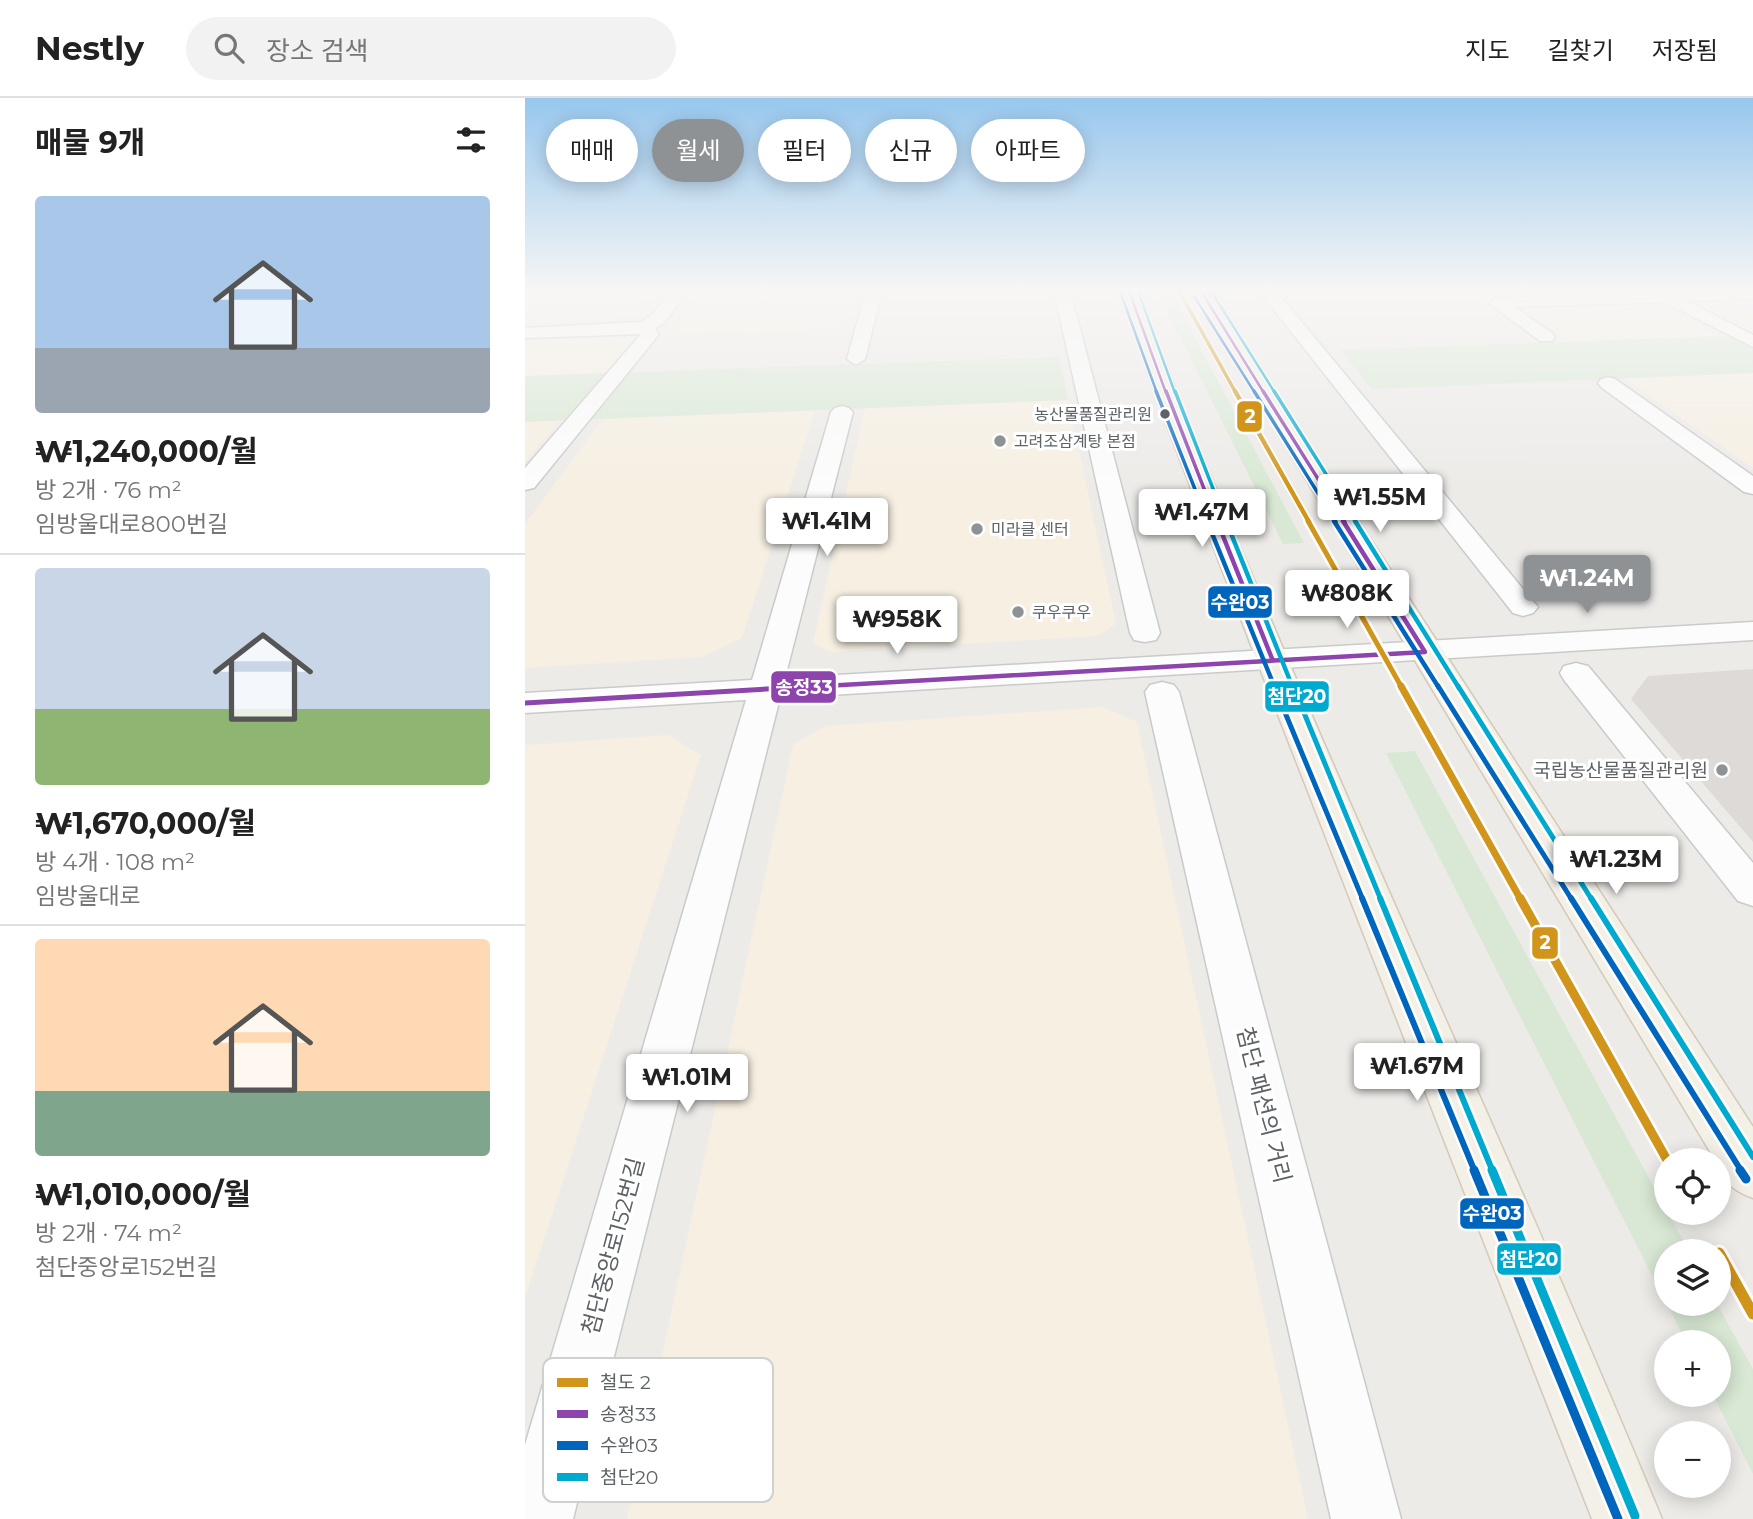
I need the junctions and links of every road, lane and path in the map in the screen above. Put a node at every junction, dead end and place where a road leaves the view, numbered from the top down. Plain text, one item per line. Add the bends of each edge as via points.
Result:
1 (630, 357) edge
2 (1078, 357) edge
3 (1153, 357) edge
4 (1242, 357) edge
5 (1321, 357) edge
6 (1608, 383) dead end
7 (842, 412) dead end
8 (525, 483) edge
9 (1753, 487) edge
10 (1523, 607) dead end
11 (1753, 631) edge
12 (1145, 633) dead end
13 (1425, 652) junction
14 (1273, 661) junction
15 (1576, 673) dead end
16 (765, 690) junction
17 (1162, 692) dead end
18 (525, 704) edge
19 (1753, 891) edge
20 (1753, 1174) edge
21 (582, 1358) edge
22 (543, 1501) edge
23 (538, 1519) edge
24 (1366, 1519) edge
25 (1627, 1519) edge

1 - 8 street
2 - 12 street
3 - 14 main road
4 - 13 main road
5 - 10 street
6 - 9 street
7 - 16 street, 첨단중앙로152번길
11 - 13 street
13 - 14 street
13 - 20 main road
14 - 16 street
14 - 25 main road
15 - 19 street
16 - 18 street
16 - 21 street, 첨단중앙로152번길
17 - 24 street, 첨단 패션의 거리
22 - 23 street, 첨단중앙로152번길

